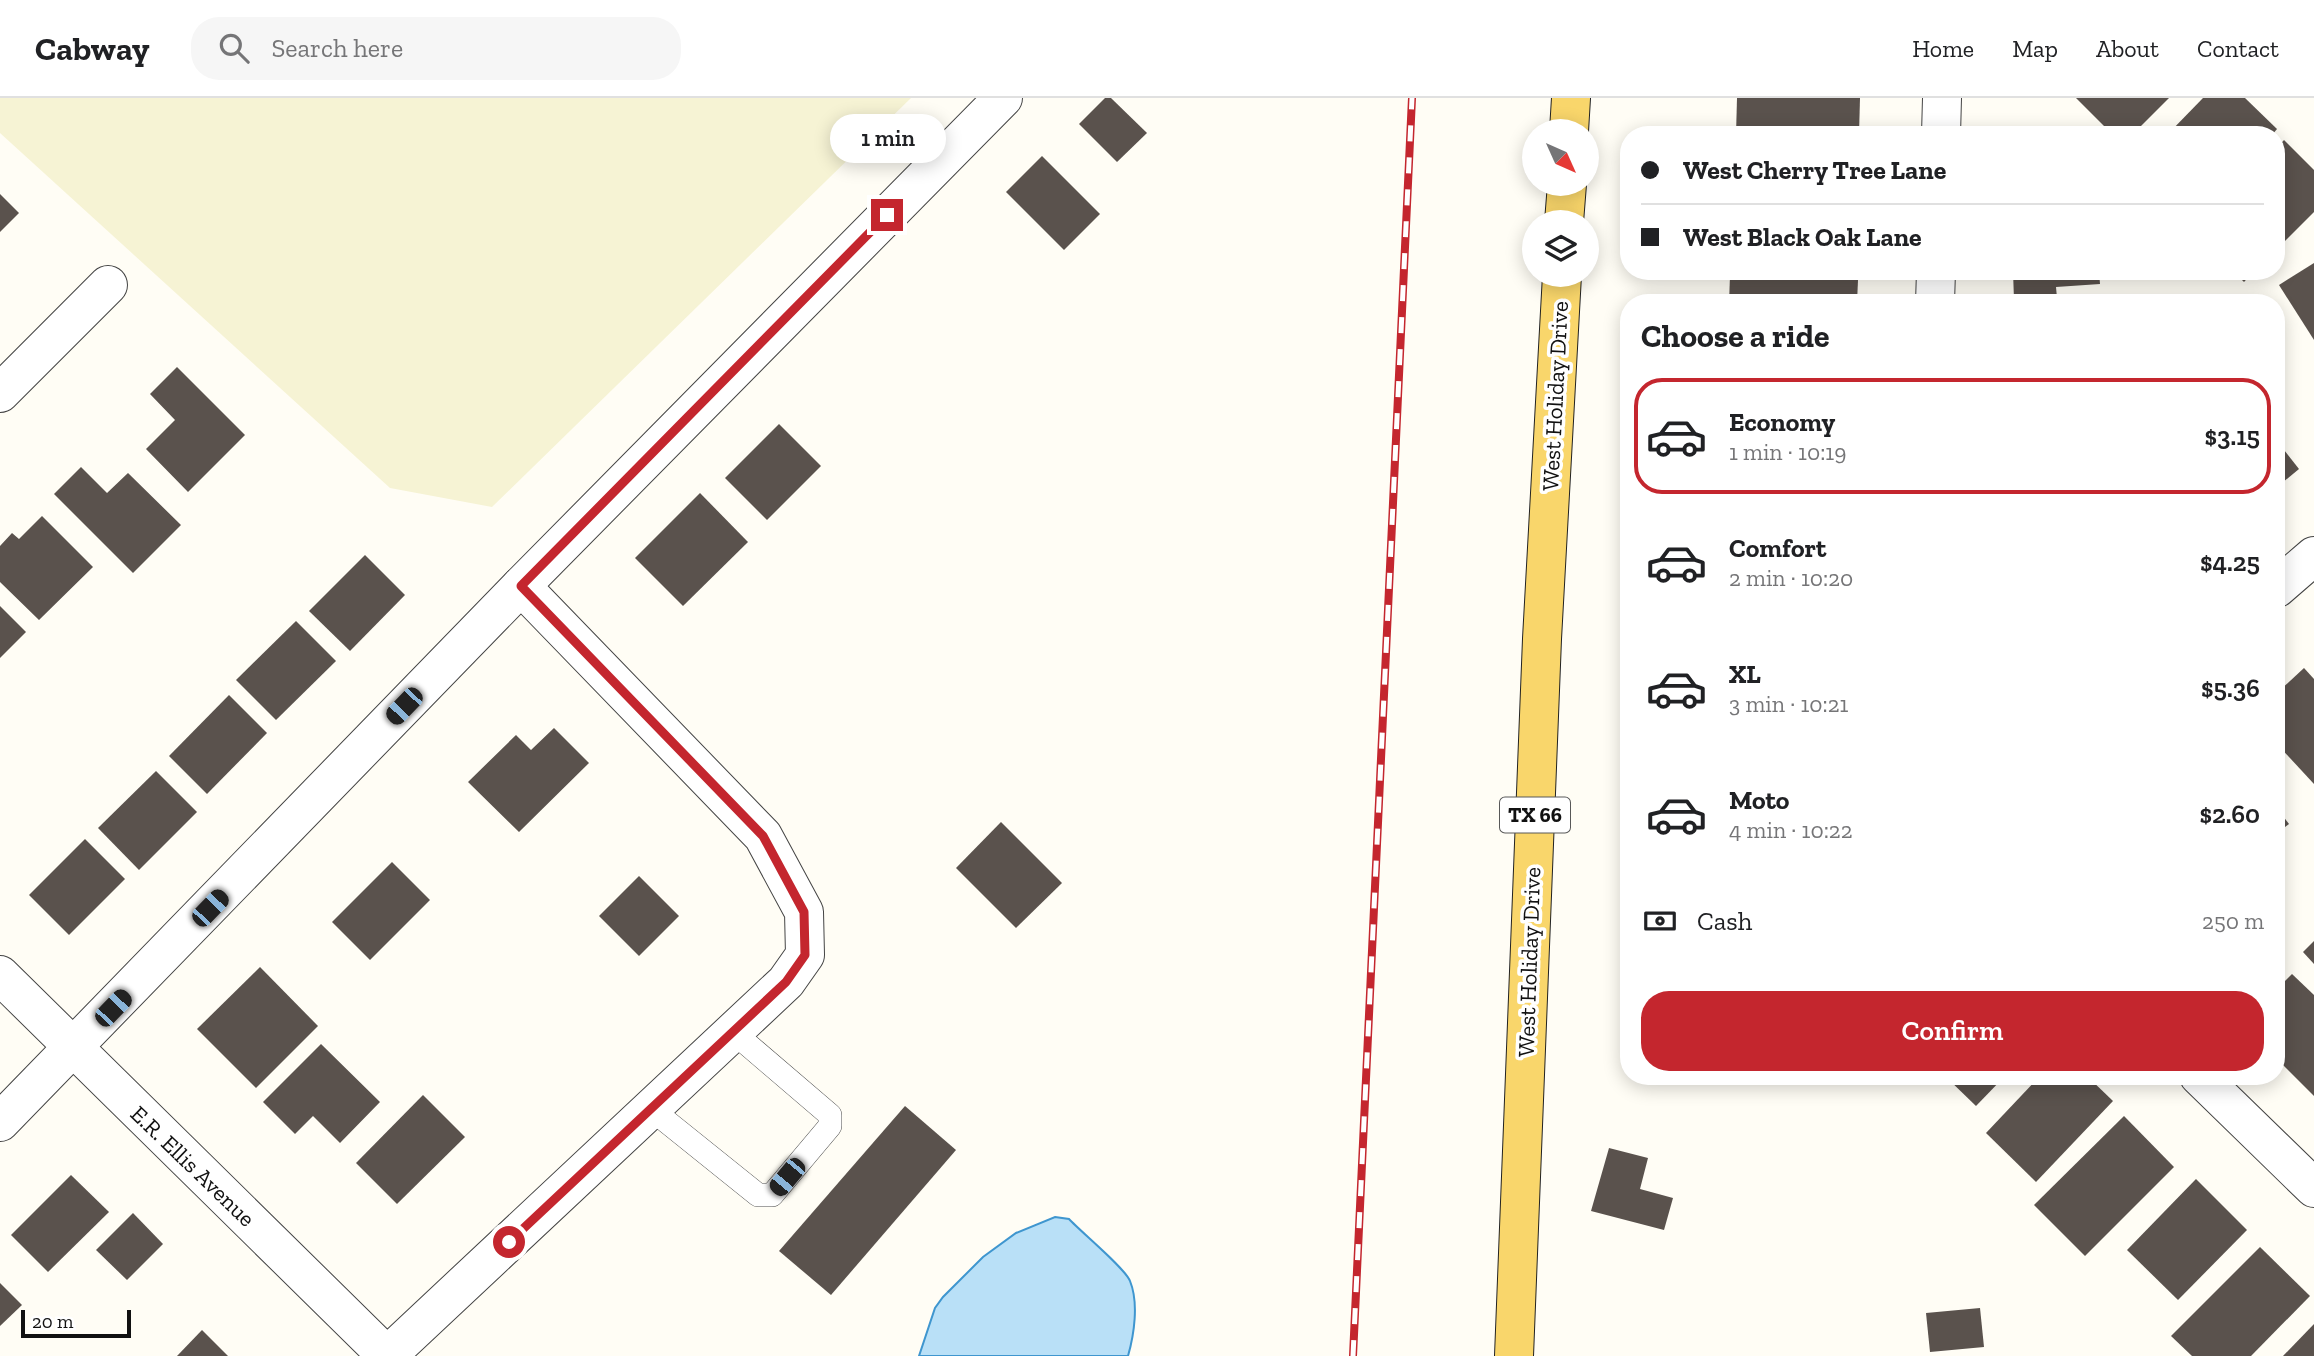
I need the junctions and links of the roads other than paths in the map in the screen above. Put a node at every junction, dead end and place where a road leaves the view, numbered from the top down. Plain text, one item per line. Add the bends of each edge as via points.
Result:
1 (1003, 98) edge
2 (1571, 98) edge
3 (1942, 98) edge
4 (1570, 119) edge
5 (1941, 126) edge
6 (108, 285) dead end
7 (1561, 287) edge
8 (0, 393) edge
9 (2314, 556) edge
10 (2285, 582) edge
11 (521, 586) junction
12 (0, 975) edge
13 (733, 1032) junction
14 (74, 1048) junction
15 (2208, 1085) edge
16 (651, 1108) junction
17 (0, 1122) edge
18 (2314, 1188) edge
19 (387, 1356) edge
20 (1514, 1356) edge

1 - 11 street
2 - 4 main road
3 - 5 street
6 - 8 street
7 - 20 main road, West Holiday Drive / TX 66 via 1542,639
9 - 10 street
11 - 13 street via 763,836 804,912 805,955 786,982
11 - 14 street
12 - 14 street, E.R. Ellis Avenue
13 - 16 street
13 - 16 lane via 830,1115 830,1126 772,1195 758,1195
14 - 17 street
14 - 19 street, E.R. Ellis Avenue
15 - 18 street
16 - 19 street

